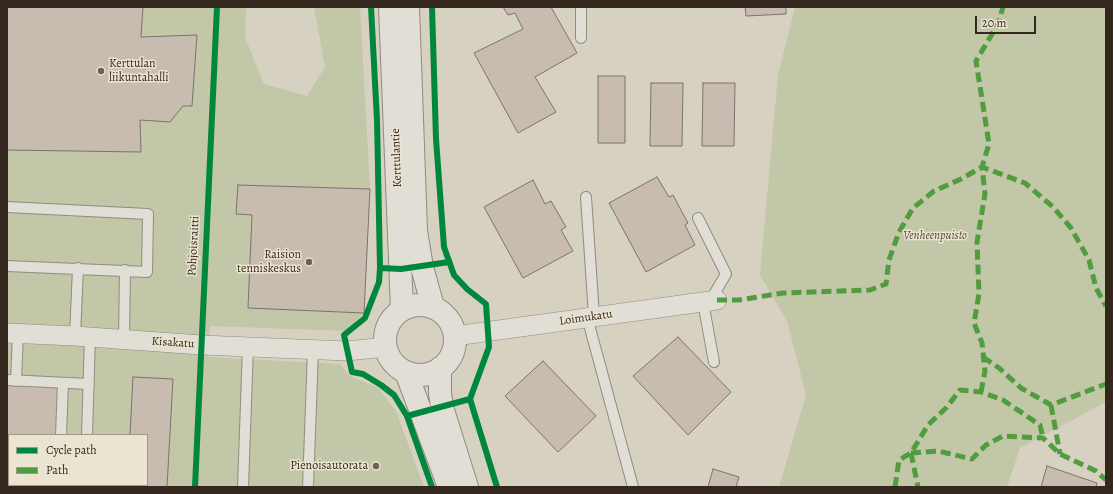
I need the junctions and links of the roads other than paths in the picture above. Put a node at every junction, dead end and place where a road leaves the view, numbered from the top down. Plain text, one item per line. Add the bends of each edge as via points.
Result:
1 (390, 7) edge
2 (408, 7) edge
3 (580, 7) edge
4 (581, 38) dead end
5 (586, 197) dead end
6 (7, 207) edge
7 (698, 218) dead end
8 (7, 266) edge
9 (78, 268) junction
10 (125, 270) junction
11 (710, 301) junction
12 (433, 307) junction
13 (402, 310) junction
14 (590, 317) junction
15 (12, 333) edge
16 (83, 336) junction
17 (455, 336) junction
18 (124, 339) junction
19 (248, 347) junction
20 (386, 347) junction
21 (313, 350) junction
22 (714, 362) dead end
23 (440, 368) junction
24 (406, 372) junction
25 (11, 380) edge
26 (62, 383) junction
27 (89, 384) junction
28 (61, 434) edge
29 (87, 434) edge
30 (243, 487) edge
31 (308, 487) edge
32 (449, 487) edge
33 (467, 487) edge
34 (633, 487) edge

1 - 13 street, Kerttulantie
2 - 12 street, Kerttulantie via 416,231 422,267
3 - 4 lane
5 - 14 lane
6 - 10 lane via 148,214 147,272
7 - 11 lane via 726,274
8 - 9 lane
9 - 10 lane
9 - 16 lane
10 - 18 lane
11 - 14 street, Loimukatu
11 - 22 lane
12 - 13 street via 417,304
12 - 17 street via 448,318
13 - 20 street via 389,323
14 - 17 street, Loimukatu
14 - 34 lane
15 - 16 street, Kisakatu
15 - 25 lane
16 - 18 street, Kisakatu
16 - 27 lane
17 - 23 street via 452,354
18 - 19 street, Kisakatu
19 - 21 street, Kisakatu
19 - 30 lane
20 - 21 street, Kisakatu via 347,351
20 - 24 street via 391,360
21 - 31 lane
23 - 24 street via 424,374
23 - 33 street via 442,407
24 - 32 street
25 - 26 lane
26 - 27 lane
26 - 28 lane
27 - 29 lane

